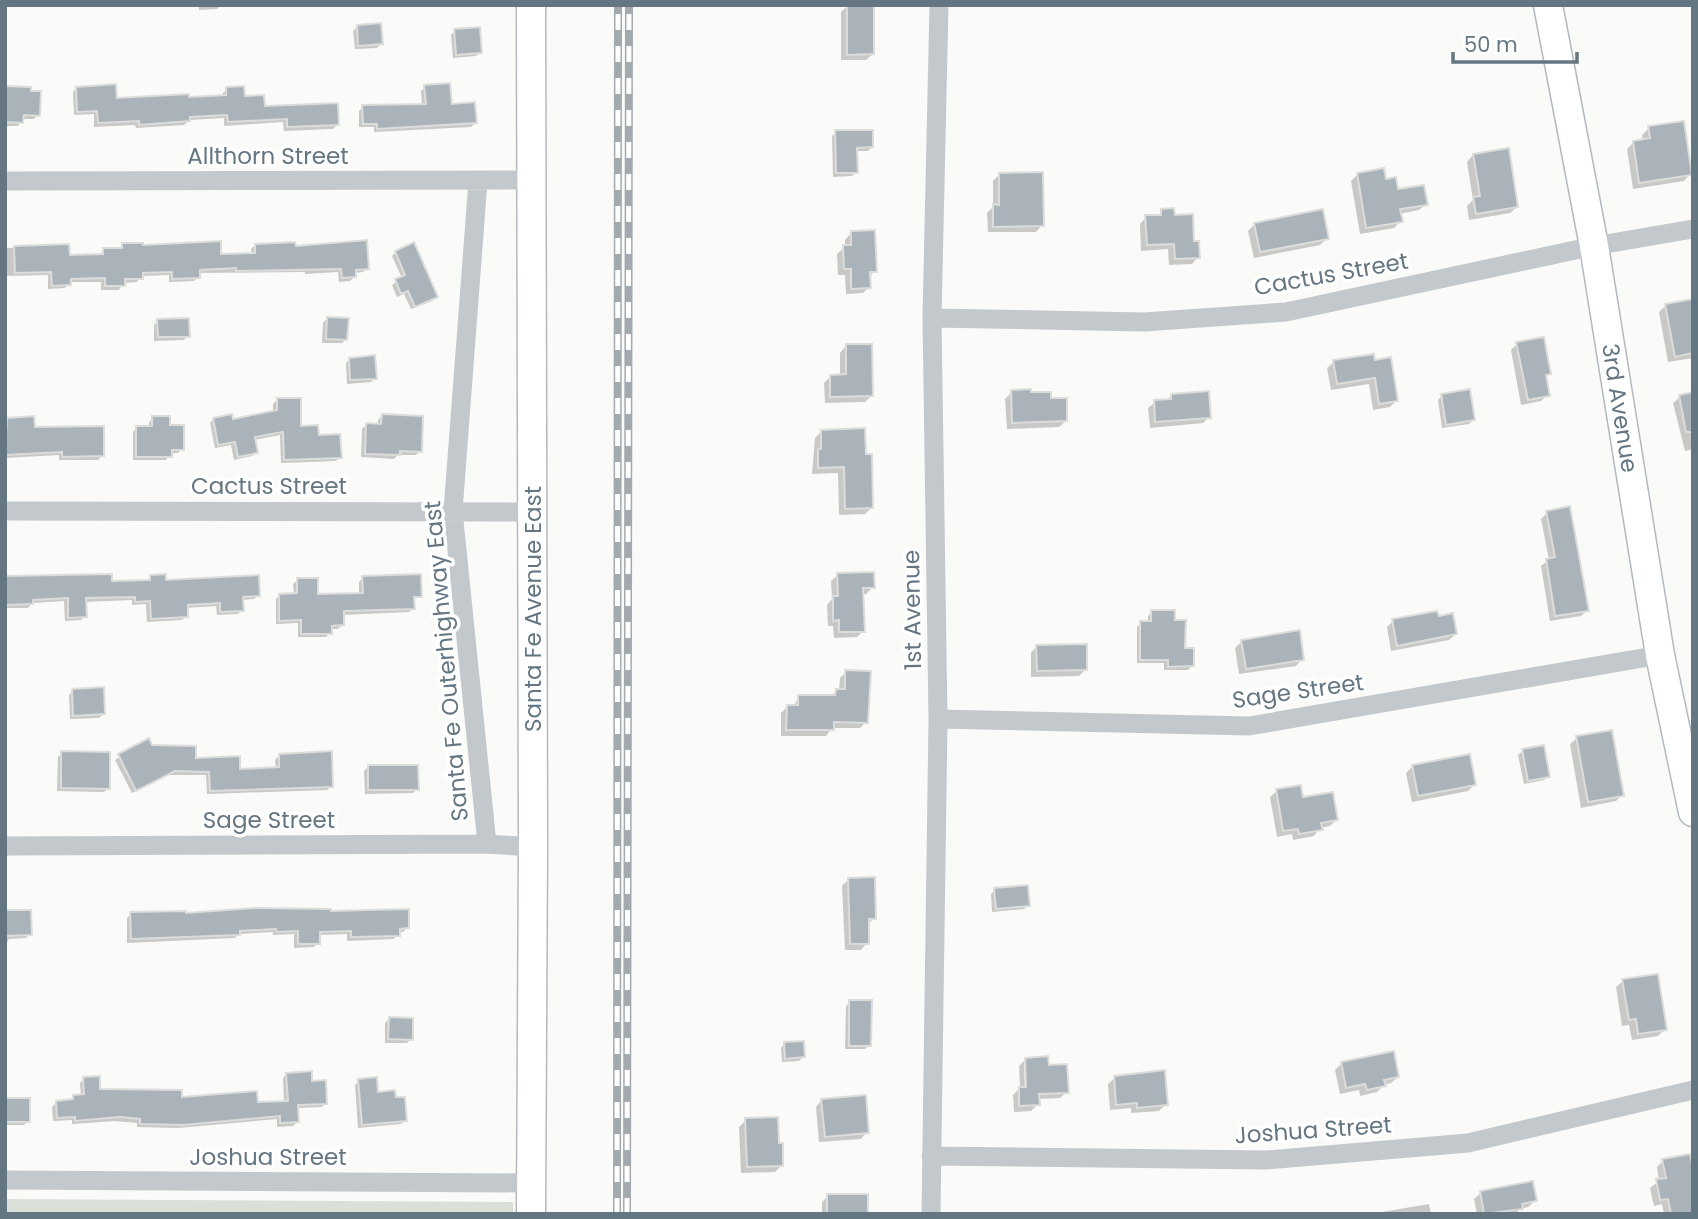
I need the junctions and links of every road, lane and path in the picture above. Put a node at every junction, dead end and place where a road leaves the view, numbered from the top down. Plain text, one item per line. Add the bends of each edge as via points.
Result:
1 (531, 5) edge
2 (939, 5) edge
3 (1548, 5) edge
4 (530, 180) junction
5 (5, 181) edge
6 (478, 181) junction
7 (1693, 229) edge
8 (1594, 246) junction
9 (932, 318) junction
10 (5, 511) edge
11 (453, 511) junction
12 (533, 512) junction
13 (1660, 655) junction
14 (938, 719) junction
15 (1693, 812) edge
16 (487, 844) junction
17 (5, 846) edge
18 (533, 846) junction
19 (1693, 1090) edge
20 (931, 1156) junction
21 (5, 1180) edge
22 (531, 1183) junction
23 (531, 1214) edge
24 (930, 1214) edge

1 - 4 street, Santa Fe Avenue East
2 - 9 street, 1st Avenue
3 - 8 street, 3rd Avenue
4 - 6 street, Allthorn Street
4 - 12 street, Santa Fe Avenue East
5 - 6 street, Allthorn Street
6 - 11 street, Santa Fe Outerhighway East
7 - 8 street, Cactus Street
8 - 9 street, Cactus Street via 1286,312 1144,322
8 - 13 street, 3rd Avenue
9 - 14 street, 1st Avenue
10 - 11 street, Cactus Street
11 - 12 street, Cactus Street
11 - 16 street, Santa Fe Outerhighway East
12 - 18 street, Santa Fe Avenue East
13 - 14 street, Sage Street via 1249,726
13 - 15 street, 3rd Avenue
14 - 20 street, 1st Avenue
16 - 17 street, Sage Street
16 - 18 street, Sage Street
18 - 22 street, Santa Fe Avenue East
19 - 20 street, Joshua Street via 1468,1143 1266,1160
20 - 24 street, 1st Avenue
21 - 22 street, Joshua Street
22 - 23 street, Santa Fe Avenue East

